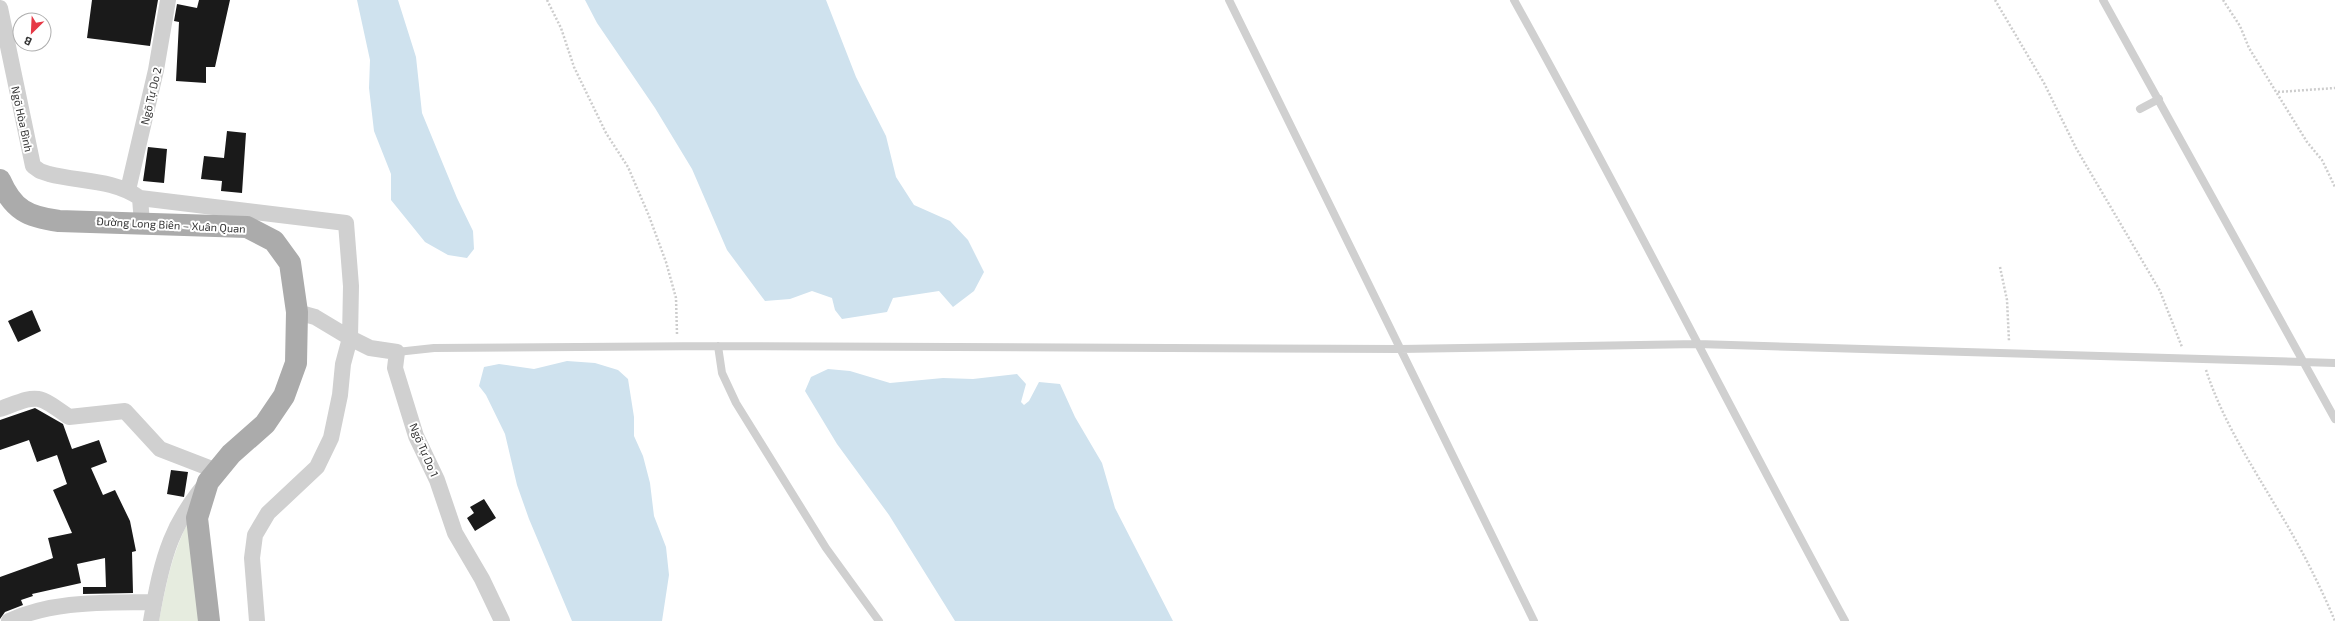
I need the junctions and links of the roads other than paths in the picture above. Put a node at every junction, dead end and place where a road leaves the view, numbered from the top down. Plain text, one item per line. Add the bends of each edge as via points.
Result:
1 (168, 0) edge
2 (1229, 0) edge
3 (1514, 0) edge
4 (2104, 0) edge
5 (0, 8) edge
6 (2159, 99) junction
7 (2140, 109) dead end
8 (0, 180) edge
9 (134, 194) junction
10 (142, 223) junction
11 (297, 312) junction
12 (350, 338) junction
13 (1698, 344) junction
14 (718, 346) junction
15 (1400, 349) junction
16 (397, 352) junction
17 (2303, 362) junction
18 (2335, 363) edge
19 (0, 409) edge
20 (2335, 419) edge
21 (217, 471) junction
22 (154, 602) junction
23 (9, 621) edge
24 (151, 621) edge
25 (209, 621) edge
26 (257, 621) edge
27 (502, 621) edge
28 (879, 621) edge
29 (1534, 621) edge
30 (1845, 621) edge

1 - 9 street, Ngõ Tự Do 2
2 - 15 lane
3 - 13 lane via 1587,132
4 - 6 lane
5 - 9 street, Ngõ Hòa Bình via 33,166 49,174 107,183
6 - 7 lane
6 - 17 lane
8 - 10 main road, Đường Long Biên – Xuân Quan via 15,205 35,218
9 - 10 street
9 - 12 street via 346,223 351,286
10 - 11 main road, Đường Long Biên – Xuân Quan via 247,227 274,241 290,263
11 - 12 street via 315,317
11 - 21 main road, Đường Long Biên – Xuân Quan via 296,363 284,396 264,424 231,454
12 - 16 street via 370,348
12 - 26 street via 343,364 340,395 331,438 317,467 268,513 255,535 252,558
13 - 15 lane
13 - 17 lane
13 - 30 lane
14 - 15 lane
14 - 16 lane via 434,348
14 - 28 lane via 722,373 736,403 813,528
15 - 29 lane
16 - 27 street, Ngõ Tự Do 1 via 395,368 416,436 437,480 455,533 482,579
17 - 18 lane
17 - 20 lane
19 - 21 street via 31,398 43,399 69,417 125,411 160,449
21 - 22 street via 192,500 174,529
21 - 25 main road, Đường Long Biên – Xuân Quan via 208,482 197,518
22 - 23 street via 82,604 27,612
22 - 24 street

